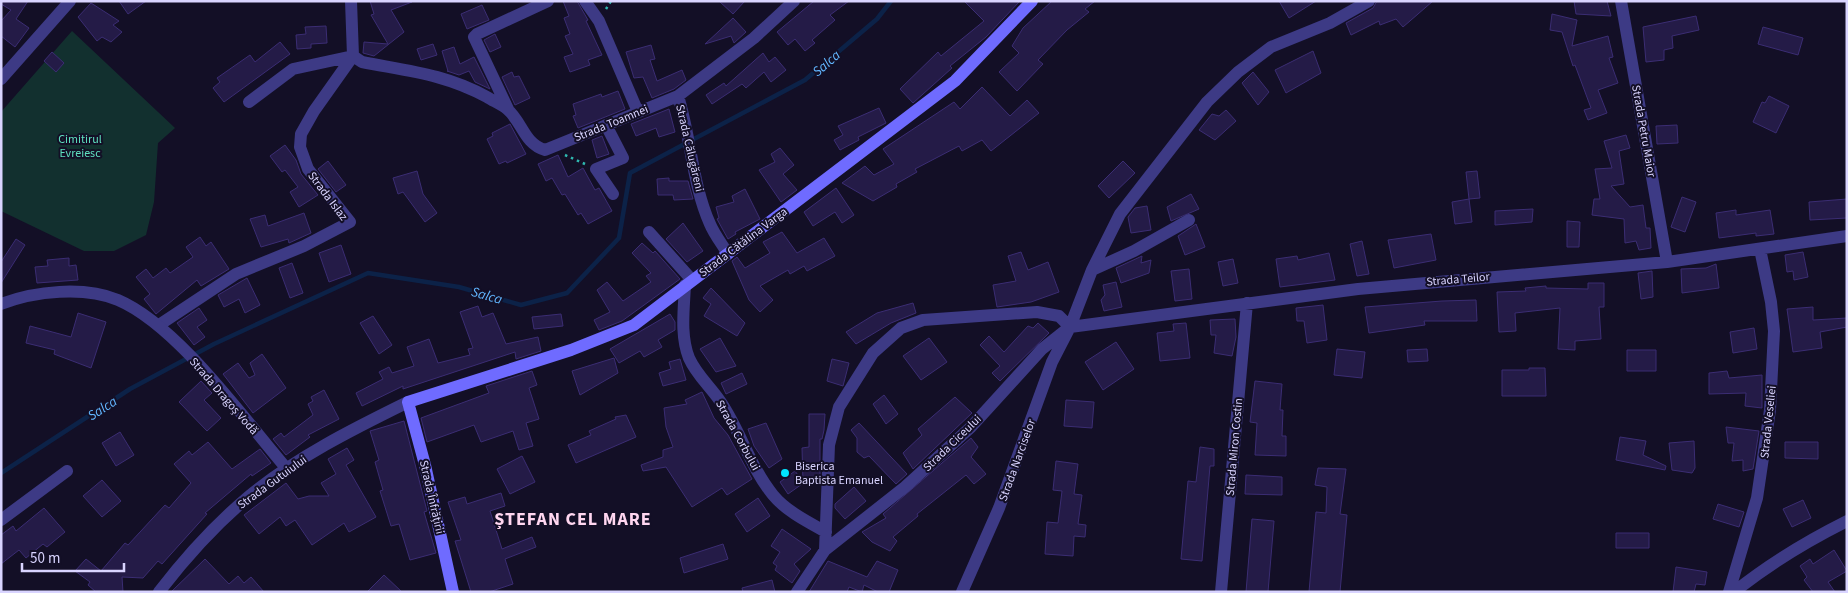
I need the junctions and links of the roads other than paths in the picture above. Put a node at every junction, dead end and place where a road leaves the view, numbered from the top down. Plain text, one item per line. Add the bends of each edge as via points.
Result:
1 (70, 1) edge
2 (351, 1) edge
3 (548, 1) edge
4 (585, 1) edge
5 (794, 1) edge
6 (1032, 1) edge
7 (1369, 1) edge
8 (1621, 1) edge
9 (353, 56) junction
10 (1, 79) edge
11 (678, 96) junction
12 (249, 102) dead end
13 (508, 109) junction
14 (638, 112) junction
15 (606, 125) junction
16 (613, 194) dead end
17 (1189, 220) dead end
18 (649, 232) dead end
19 (1847, 236) edge
20 (1760, 249) junction
21 (728, 254) junction
22 (1667, 262) junction
23 (1092, 270) junction
24 (689, 283) junction
25 (1247, 303) junction
26 (1, 304) edge
27 (159, 325) junction
28 (1070, 327) junction
29 (408, 402) junction
30 (287, 469) junction
31 (67, 472) dead end
32 (1, 520) edge
33 (1847, 521) edge
34 (826, 532) junction
35 (825, 550) junction
36 (159, 592) edge
37 (453, 592) edge
38 (797, 592) edge
39 (962, 592) edge
40 (1221, 592) edge
41 (1729, 592) edge
42 (1734, 592) edge

1 - 10 street
2 - 9 street
3 - 13 street via 474,37
4 - 14 street via 599,21
5 - 11 street, Strada Călugăreni via 754,38
6 - 21 main road, Strada Cătălina Varga via 955,81
7 - 23 street, Strada Narciselor via 1330,23 1271,48 1238,72 1207,102 1120,214
8 - 22 street, Strada Petru Maior
9 - 12 street via 293,69
9 - 13 street via 362,62 440,76
9 - 27 street, Strada Islaz via 314,111 301,134 300,147 308,170 350,222 304,246 236,274
11 - 14 street, Strada Toamnei
11 - 21 street, Strada Călugăreni via 710,224
13 - 15 street, Strada Toamnei via 537,148 547,149
14 - 15 street, Strada Toamnei
15 - 16 street via 623,158 596,169
17 - 23 street
18 - 24 street
19 - 20 street, Strada Teilor
20 - 22 street, Strada Teilor
20 - 41 street, Strada Veseliei via 1774,331 1770,410 1757,498
21 - 24 main road, Strada Cătălina Varga
22 - 25 street, Strada Teilor via 1437,281
23 - 28 street, Strada Narciselor
24 - 29 main road, Strada Cătălina Varga via 634,325 571,350
24 - 34 street, Strada Corbului via 684,333 689,357 699,376 723,405 774,496 796,515
25 - 28 street, Strada Teilor
25 - 40 street, Strada Miron Costin
26 - 27 street, Strada Dragoș Vodă via 71,292 96,295 117,300
27 - 30 street, Strada Dragoș Vodă
28 - 34 street via 1058,316 1037,312 952,316 923,320 900,328 873,353 838,407 829,445
28 - 35 street, Strada Ciceului via 1042,349 971,428 905,487
28 - 39 street, Strada Narciselor via 1052,362 999,508
29 - 30 street, Strada Gutuiului
29 - 37 main road, Strada Înfrățirii
30 - 36 street, Strada Gutuiului via 248,497 220,523
31 - 32 street
33 - 42 street via 1788,554
34 - 35 street
35 - 38 street

